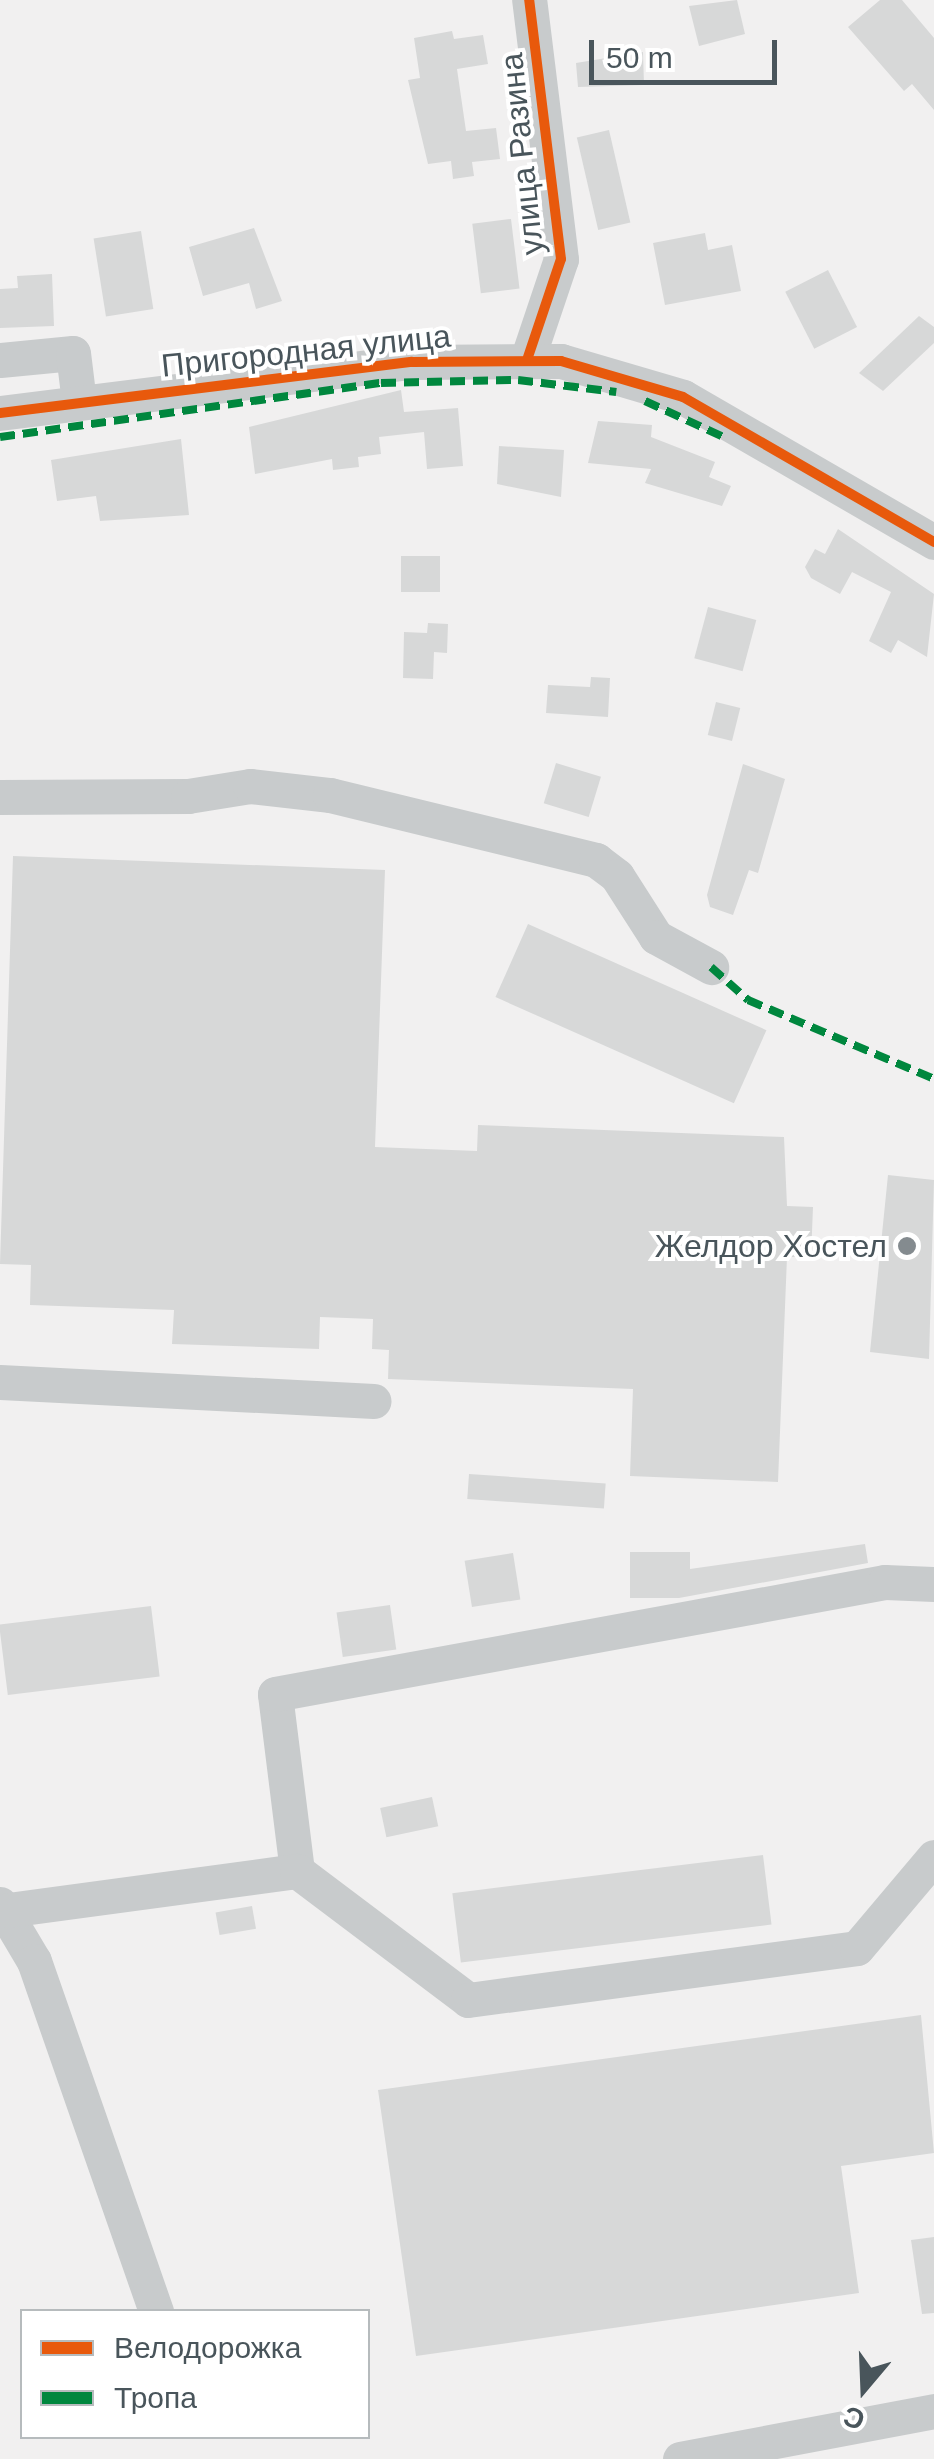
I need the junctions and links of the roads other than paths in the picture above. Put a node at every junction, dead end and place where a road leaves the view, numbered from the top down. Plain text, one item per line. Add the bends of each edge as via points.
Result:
1 (529, 0) edge
2 (528, 357) junction
3 (0, 360) edge
4 (79, 402) junction
5 (0, 412) edge
6 (934, 542) edge
7 (0, 797) edge
8 (711, 967) dead end
9 (0, 1382) edge
10 (374, 1401) dead end
11 (934, 1584) edge
12 (934, 1857) edge
13 (297, 1871) junction
14 (4, 1907) edge
15 (155, 2309) edge
16 (934, 2411) edge
17 (680, 2459) edge

1 - 2 street, улица Разина via 561,258
2 - 4 street, Пригородная улица
2 - 6 street, Пригородная улица via 615,372 683,398
3 - 4 street via 73,353
4 - 5 street, Пригородная улица
7 - 8 street via 188,796 250,786 369,804 596,860 617,876 656,937
9 - 10 street
11 - 13 street via 885,1582 275,1694
12 - 13 street via 857,1948 468,2000
13 - 14 street
14 - 15 street via 34,1961
16 - 17 street

